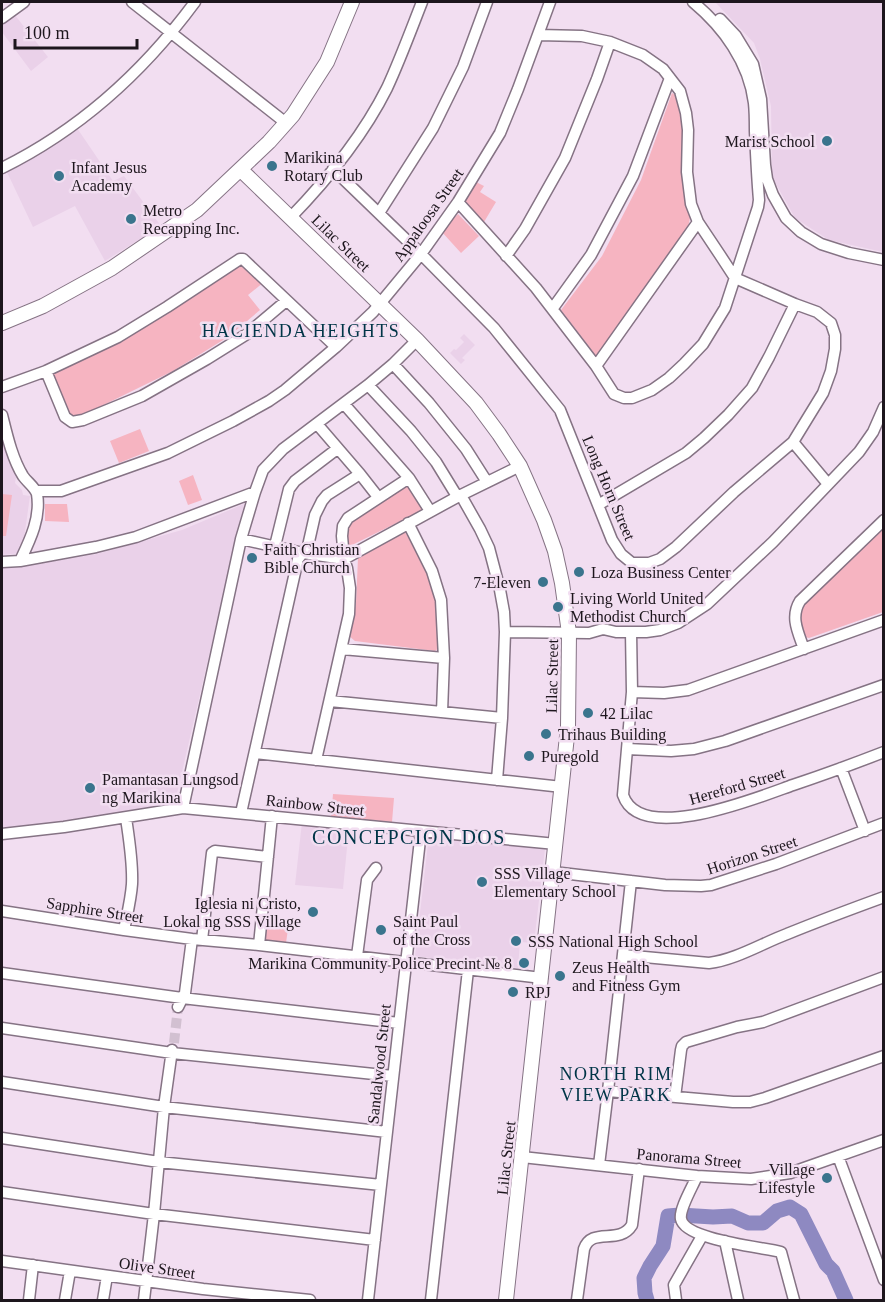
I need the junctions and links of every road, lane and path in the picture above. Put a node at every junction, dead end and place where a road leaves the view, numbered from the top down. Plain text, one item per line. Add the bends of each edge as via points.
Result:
1 (24, 2) edge
2 (132, 2) edge
3 (195, 2) edge
4 (352, 2) edge
5 (422, 2) edge
6 (487, 2) edge
7 (550, 2) edge
8 (693, 2) edge
9 (702, 2) edge
10 (2, 18) edge
11 (171, 32) junction
12 (538, 35) junction
13 (610, 42) junction
14 (670, 78) junction
15 (286, 123) junction
16 (2, 168) edge
17 (333, 169) junction
18 (241, 170) junction
19 (458, 202) junction
20 (378, 213) junction
21 (290, 218) junction
22 (698, 222) junction
23 (421, 254) junction
24 (506, 256) junction
25 (884, 260) edge
26 (735, 278) junction
27 (286, 301) junction
28 (380, 304) junction
29 (795, 304) junction
30 (553, 308) junction
31 (2, 323) edge
32 (417, 340) junction
33 (336, 347) junction
34 (393, 364) junction
35 (596, 366) junction
36 (46, 371) junction
37 (368, 385) junction
38 (2, 387) edge
39 (344, 404) junction
40 (884, 407) edge
41 (2, 415) edge
42 (316, 424) junction
43 (793, 442) junction
44 (337, 449) junction
45 (520, 466) junction
46 (360, 474) junction
47 (409, 478) junction
48 (487, 482) junction
49 (828, 484) junction
50 (36, 491) junction
51 (251, 493) junction
52 (459, 496) junction
53 (378, 497) junction
54 (598, 505) junction
55 (430, 511) junction
56 (884, 520) edge
57 (408, 524) junction
58 (242, 539) junction
59 (275, 546) junction
60 (303, 553) junction
61 (344, 560) junction
62 (20, 561) junction
63 (2, 562) edge
64 (884, 620) edge
65 (505, 632) junction
66 (631, 632) junction
67 (570, 633) junction
68 (342, 649) junction
69 (804, 649) junction
70 (444, 658) junction
71 (884, 685) edge
72 (632, 692) junction
73 (330, 701) junction
74 (442, 712) junction
75 (502, 718) junction
76 (627, 749) junction
77 (255, 753) junction
78 (884, 753) edge
79 (316, 760) junction
80 (841, 768) junction
81 (497, 780) junction
82 (562, 787) junction
83 (183, 808) junction
84 (241, 813) junction
85 (272, 816) junction
86 (126, 818) junction
87 (884, 823) edge
88 (421, 831) junction
89 (865, 831) junction
90 (2, 834) edge
91 (556, 844) junction
92 (268, 857) junction
93 (376, 868) dead end
94 (553, 872) junction
95 (631, 881) junction
96 (884, 897) edge
97 (2, 911) edge
98 (124, 930) junction
99 (197, 939) junction
100 (260, 945) junction
101 (357, 956) junction
102 (623, 956) junction
103 (406, 962) junction
104 (468, 970) junction
105 (2, 973) edge
106 (884, 977) edge
107 (542, 978) junction
108 (180, 1003) junction
109 (399, 1023) junction
110 (2, 1028) edge
111 (172, 1051) junction
112 (884, 1056) edge
113 (393, 1076) junction
114 (2, 1082) edge
115 (608, 1091) junction
116 (675, 1097) junction
117 (164, 1107) junction
118 (387, 1132) junction
119 (2, 1138) edge
120 (884, 1140) edge
121 (838, 1156) junction
122 (522, 1158) junction
123 (159, 1161) junction
124 (598, 1165) junction
125 (639, 1169) junction
126 (697, 1176) junction
127 (381, 1185) junction
128 (2, 1192) edge
129 (154, 1214) junction
130 (702, 1236) junction
131 (375, 1240) junction
132 (725, 1241) junction
133 (2, 1261) edge
134 (33, 1265) junction
135 (70, 1270) junction
136 (107, 1276) junction
137 (884, 1280) edge
138 (146, 1281) junction
139 (239, 1297) edge
140 (28, 1300) edge
141 (65, 1300) edge
142 (103, 1300) edge
143 (144, 1300) edge
144 (310, 1300) edge
145 (368, 1300) edge
146 (431, 1300) edge
147 (506, 1300) edge
148 (577, 1300) edge
149 (676, 1300) edge
150 (738, 1300) edge
151 (794, 1300) edge

1 - 10 street
2 - 11 street
3 - 11 street
4 - 15 main road via 327,62
5 - 17 street via 386,89
6 - 20 street via 463,67 438,118
7 - 12 street, Appaloosa Street
8 - 26 street via 731,44 742,63 754,103 758,207
9 - 25 street via 736,36 753,64 761,99 767,179 786,218 821,244
11 - 15 street
11 - 16 street via 125,83 89,112 45,144
12 - 13 street via 582,36
12 - 19 street, Appaloosa Street via 500,134
13 - 14 street via 644,55
13 - 24 street via 565,158
14 - 22 street via 680,91 686,113 689,192
14 - 30 street via 633,176 591,255
15 - 18 main road
17 - 20 street, Long Horn Street
17 - 21 street
18 - 21 main road, Lilac Street
18 - 31 main road via 197,210 136,252 66,294
19 - 23 street, Appaloosa Street
19 - 24 street
20 - 23 street, Long Horn Street
21 - 28 main road, Lilac Street
22 - 26 street
22 - 35 street
23 - 28 street, Appaloosa Street
23 - 54 street, Long Horn Street via 494,328 560,410
24 - 30 street
26 - 29 street
26 - 35 street via 725,308 703,344 652,390 632,399 614,394
27 - 33 street
27 - 36 street via 240,259 118,337
27 - 36 street via 247,334 197,364 142,396 83,420 72,422 65,417
28 - 32 main road, Lilac Street
28 - 33 street, Appaloosa Street
29 - 43 street, Long Horn Street via 817,312 831,323 836,335 823,393
29 - 54 street via 752,388 728,415 686,453
30 - 35 street
32 - 34 street
32 - 45 main road, Lilac Street via 476,403
33 - 50 street, Appaloosa Street via 274,398 168,453 61,491
34 - 37 street
34 - 48 street via 466,448
36 - 38 street
37 - 39 street
37 - 52 street via 411,431
39 - 42 street
39 - 47 street
40 - 49 street via 867,442
41 - 50 street via 11,448 24,477
42 - 44 street
42 - 51 street via 274,457
43 - 49 street
43 - 54 street, Long Horn Street via 676,547 649,563 632,563 621,554
44 - 46 street
44 - 59 street via 289,489
45 - 48 street
45 - 67 main road, Lilac Street via 555,551
46 - 53 street
46 - 60 street via 322,501
47 - 53 street
47 - 55 street
48 - 52 street
49 - 66 street via 707,604 670,627
50 - 62 street via 34,533
51 - 58 street
51 - 62 street via 136,537
52 - 55 street
52 - 65 street via 489,548
53 - 61 street via 345,522
55 - 57 street
56 - 69 street via 795,608
57 - 61 street
57 - 70 street via 432,571 441,600
58 - 59 street
58 - 83 street
59 - 60 street
60 - 61 street
60 - 77 street via 298,560
61 - 68 street via 351,602
62 - 63 street
64 - 69 street
65 - 67 street
65 - 75 street
66 - 67 street via 599,629
66 - 72 street, Hereford Street
67 - 82 main road, Lilac Street
68 - 70 street
68 - 73 street
69 - 72 street via 687,690
70 - 74 street
71 - 76 street via 694,749
72 - 76 street, Hereford Street
73 - 74 street
73 - 79 street
74 - 75 street
75 - 81 street
76 - 80 street, Hereford Street via 623,795 636,811 654,816 687,816 732,807
77 - 79 street
77 - 84 street
78 - 80 street, Hereford Street
79 - 81 street
80 - 89 street
81 - 82 street
82 - 91 main road, Lilac Street
83 - 84 street, Rainbow Street
83 - 86 street, Rainbow Street
84 - 85 street, Rainbow Street
85 - 88 street, Rainbow Street
85 - 92 street
86 - 90 street, Rainbow Street
86 - 98 street via 132,882
87 - 89 street, Horizon Street
88 - 91 street, Rainbow Street
88 - 103 street, Sandalwood Street
89 - 95 street, Horizon Street via 711,885
91 - 94 main road, Lilac Street
92 - 99 street via 213,852
92 - 100 street
93 - 101 street via 367,880
94 - 95 street, Horizon Street
94 - 107 main road, Lilac Street
95 - 102 street
96 - 102 street via 715,962
97 - 98 street, Sapphire Street
98 - 99 street, Sapphire Street
99 - 100 street, Sapphire Street
99 - 108 street
100 - 101 street, Sapphire Street
101 - 103 street, Sapphire Street
102 - 115 street
103 - 104 street, Sapphire Street
103 - 109 street, Sandalwood Street
104 - 107 street, Sapphire Street
104 - 146 street
105 - 108 street
106 - 116 street via 763,1022 686,1042 681,1050
107 - 122 main road, Lilac Street
108 - 109 street
109 - 113 street, Sandalwood Street
110 - 111 street
111 - 113 street
111 - 117 street
112 - 116 street via 750,1102
113 - 118 street, Sandalwood Street
114 - 117 street
115 - 116 street
115 - 124 street
117 - 118 street
117 - 123 street
118 - 127 street, Sandalwood Street
119 - 123 street
120 - 121 street, Panorama Street
121 - 126 street, Panorama Street via 790,1173 751,1179
121 - 137 street
122 - 124 street, Panorama Street
122 - 147 main road, Lilac Street
123 - 127 street
123 - 129 street
124 - 125 street, Panorama Street
125 - 126 street, Panorama Street
125 - 148 street via 632,1225 621,1235 591,1238 586,1243
126 - 130 street via 682,1214 686,1227
127 - 131 street, Sandalwood Street
128 - 129 street
129 - 131 street
129 - 138 street
130 - 132 street
130 - 149 street via 674,1285
131 - 145 street, Sandalwood Street
132 - 150 street
132 - 151 street via 781,1252
133 - 134 street, Olive Street
134 - 135 street, Olive Street
134 - 140 street
135 - 136 street, Olive Street
135 - 141 street
136 - 138 street, Olive Street
136 - 142 street
138 - 139 street, Olive Street
138 - 143 street
139 - 144 street, Olive Street

